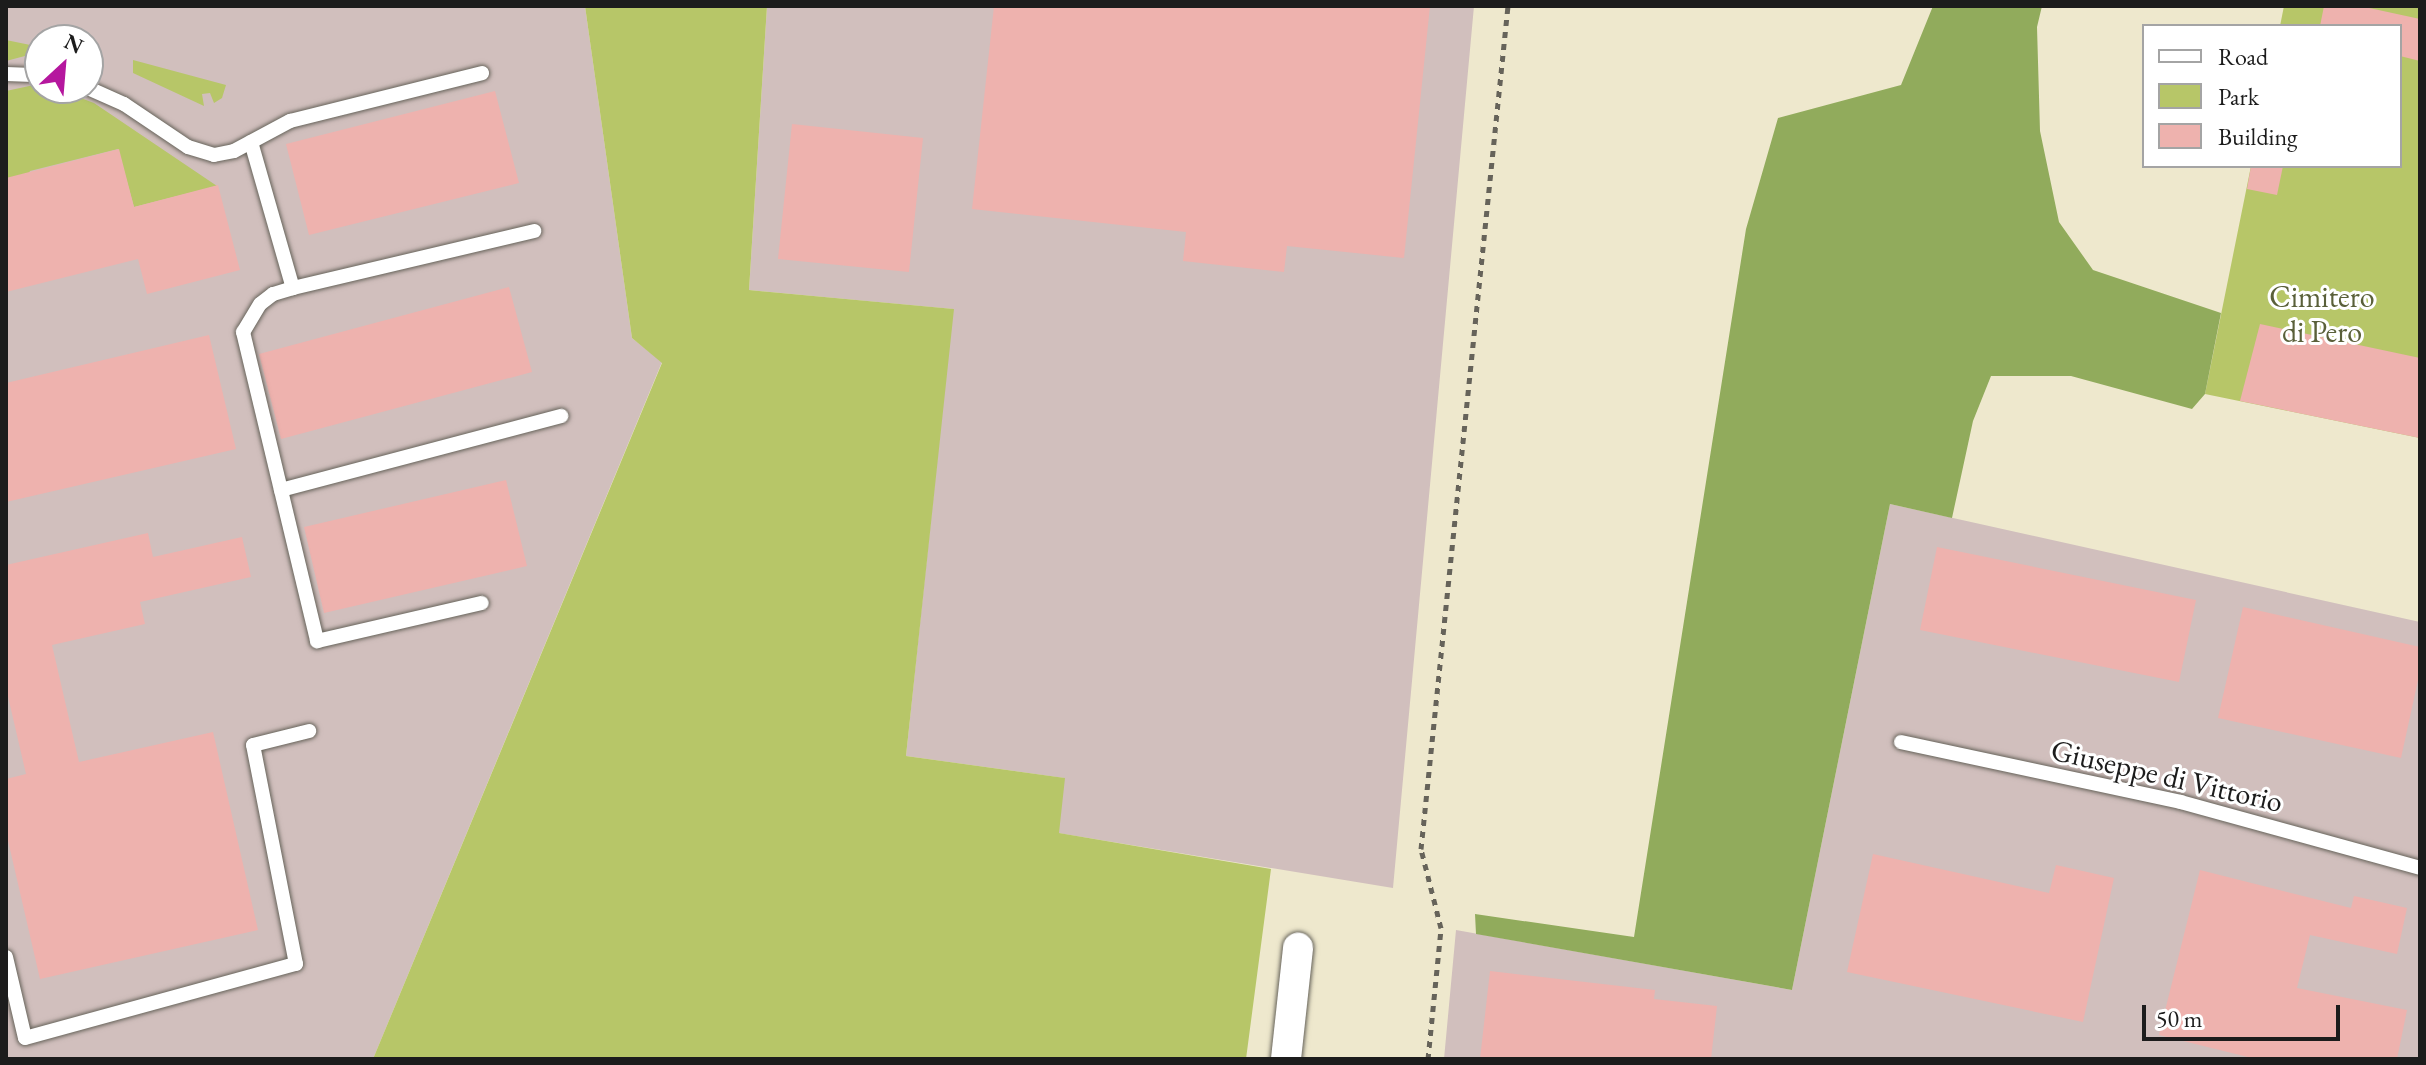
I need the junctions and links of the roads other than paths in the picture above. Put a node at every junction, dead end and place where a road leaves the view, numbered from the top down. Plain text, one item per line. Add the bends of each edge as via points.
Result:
1 (482, 73) dead end
2 (104, 95) edge
3 (251, 142) junction
4 (534, 231) dead end
5 (293, 288) junction
6 (561, 416) dead end
7 (281, 490) junction
8 (482, 603) dead end
9 (309, 731) dead end
10 (1901, 742) dead end
11 (2420, 868) edge
12 (1298, 948) dead end
13 (6, 957) edge
14 (1286, 1059) edge

1 - 3 lane via 290,121
2 - 3 lane via 188,147 214,155
3 - 5 lane
4 - 5 lane
5 - 7 lane via 260,304 243,332
6 - 7 lane
7 - 8 lane via 317,641
9 - 13 lane via 253,745 296,964 25,1038
10 - 11 lane, Giuseppe di Vittorio via 2181,802
12 - 14 street

